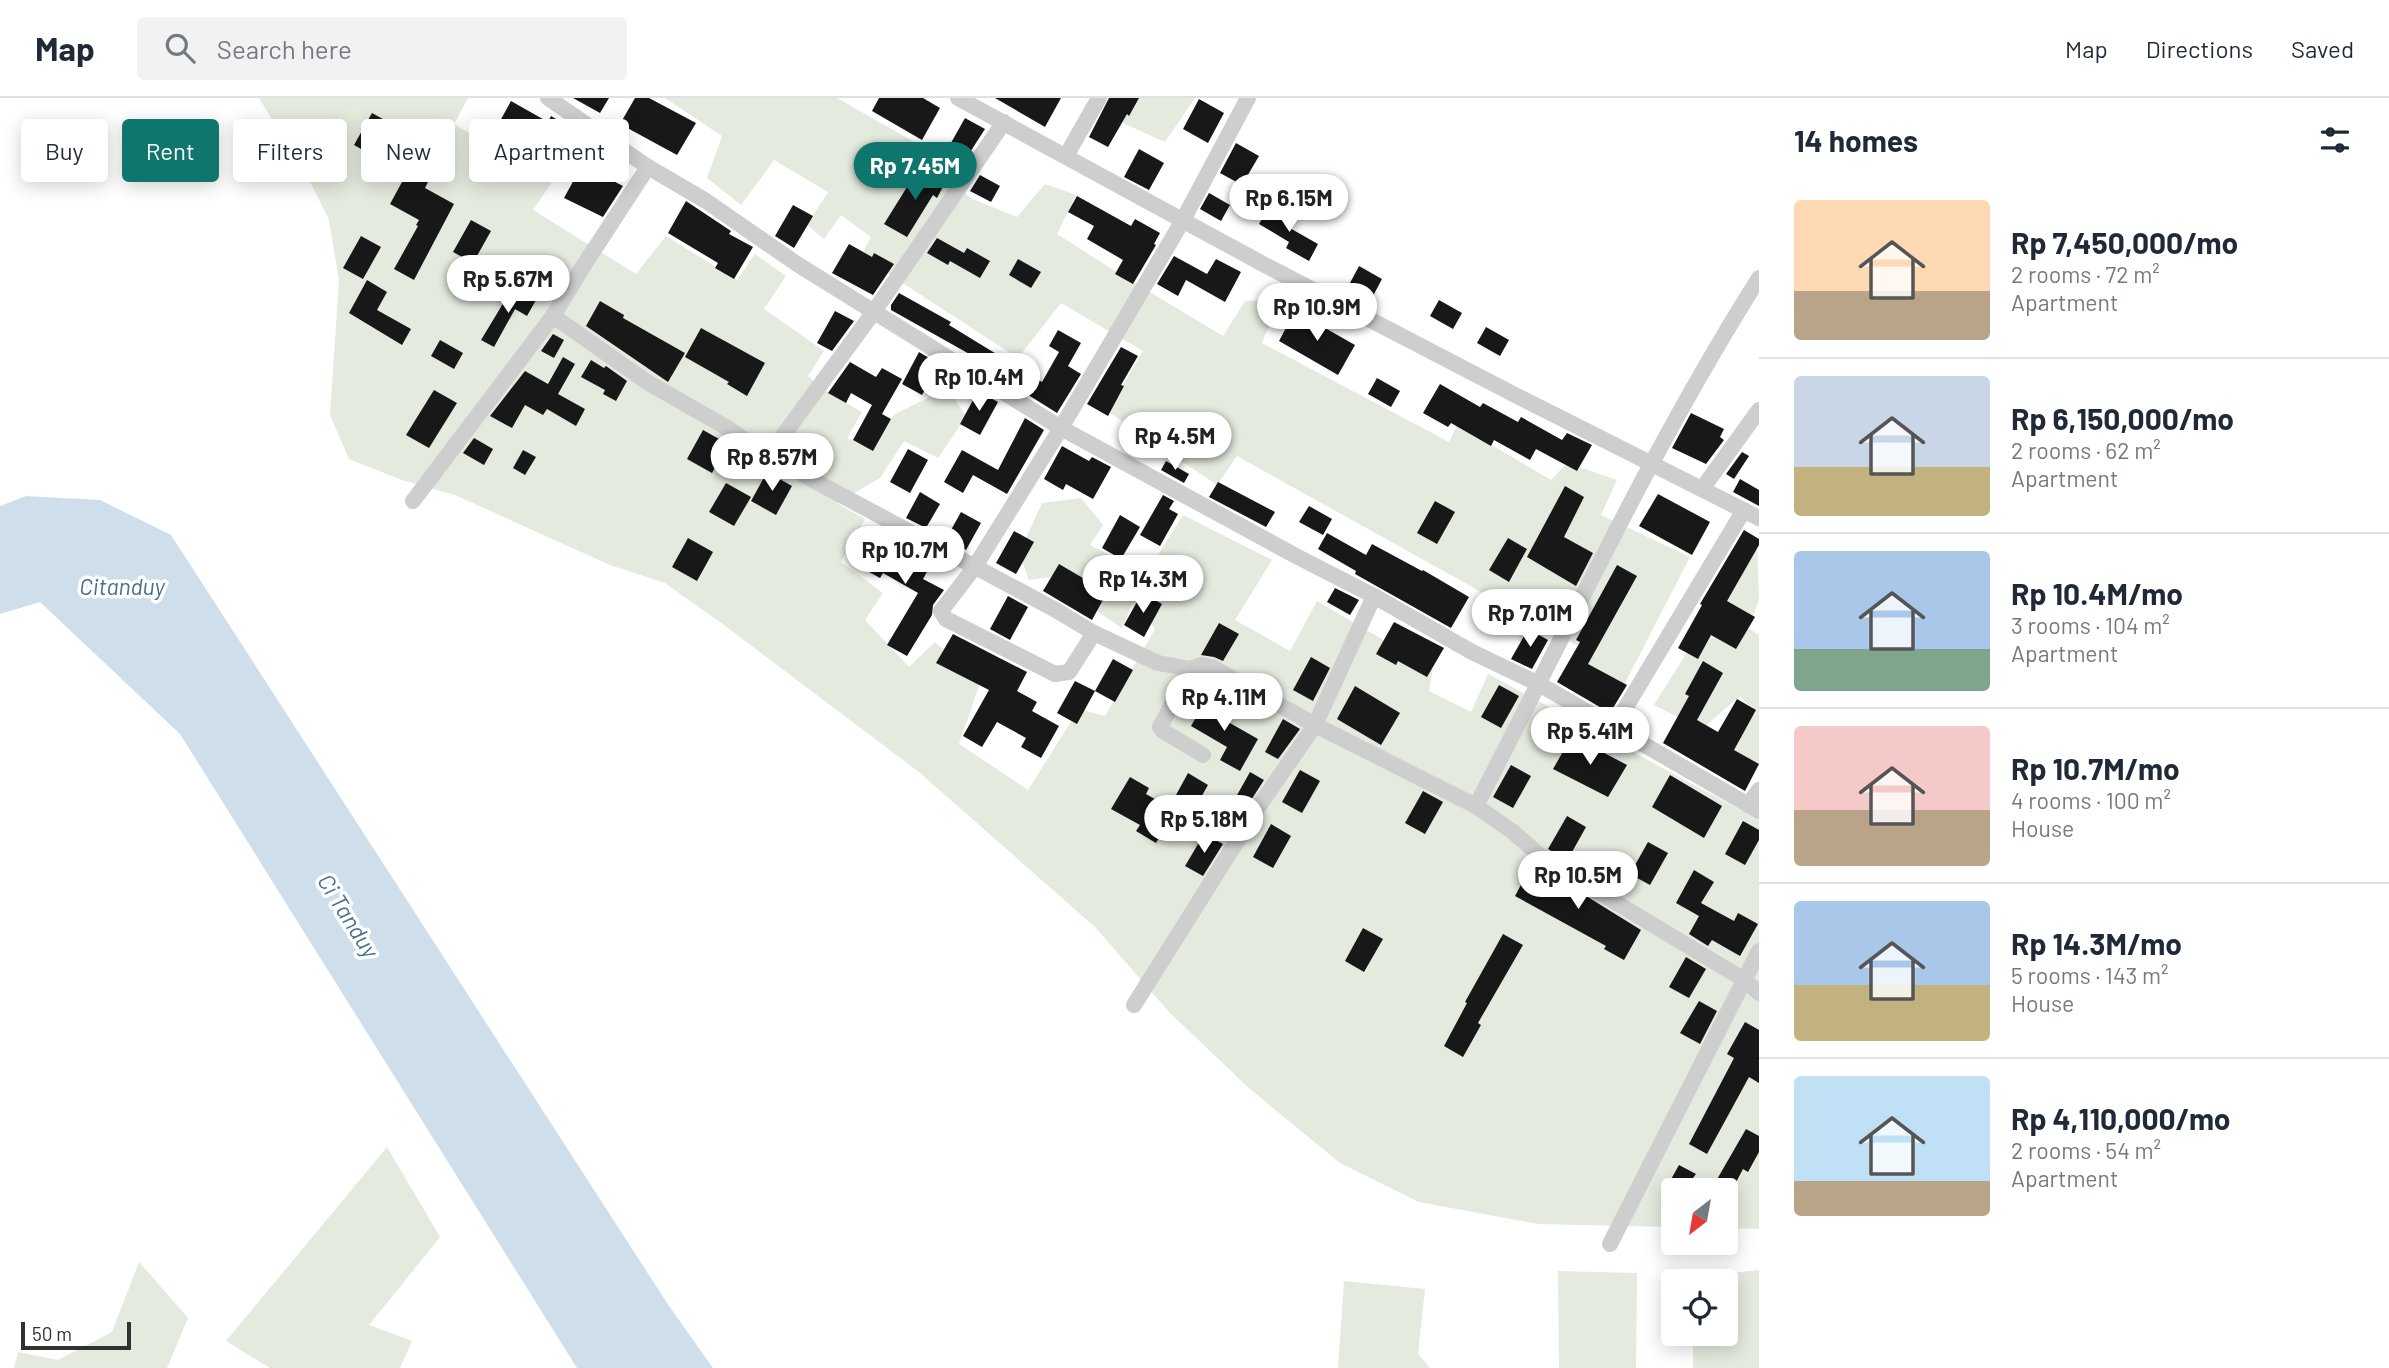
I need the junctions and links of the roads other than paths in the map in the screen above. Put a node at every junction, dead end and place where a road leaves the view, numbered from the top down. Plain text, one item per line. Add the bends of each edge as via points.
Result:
1 (548, 98) edge
2 (958, 98) edge
3 (1099, 98) edge
4 (1248, 98) edge
5 (1004, 122) junction
6 (1066, 156) junction
7 (648, 167) junction
8 (1183, 219) junction
9 (1759, 278) edge
10 (873, 313) junction
11 (553, 316) junction
12 (1759, 410) edge
13 (1061, 428) junction
14 (768, 456) junction
15 (1650, 464) junction
16 (1702, 489) junction
17 (413, 501) dead end
18 (1744, 510) junction
19 (1759, 518) edge
20 (974, 568) junction
21 (1374, 596) junction
22 (1094, 633) junction
23 (1191, 669) junction
24 (1539, 684) junction
25 (1315, 725) junction
26 (1614, 727) junction
27 (1203, 755) dead end
28 (1759, 790) edge
29 (1476, 806) junction
30 (1753, 808) edge
31 (1759, 951) edge
32 (1744, 979) junction
33 (1759, 993) edge
34 (1134, 1005) dead end
35 (1610, 1244) dead end

1 - 7 street
2 - 5 street
3 - 6 street
4 - 8 street
5 - 6 street
5 - 10 street
6 - 8 street
7 - 10 street
7 - 11 street
8 - 13 street
8 - 15 street
9 - 15 street
10 - 13 street
10 - 14 street
11 - 14 street via 646,382
11 - 17 street
12 - 16 street
13 - 20 street
13 - 21 street
14 - 20 street
15 - 16 street
15 - 24 street
16 - 18 street
18 - 19 street
18 - 26 street
20 - 22 street
20 - 22 street via 942,611 946,619 1055,674 1069,672
21 - 24 street
21 - 25 street
22 - 23 street via 1158,663
23 - 25 street via 1212,667
23 - 27 street via 1160,727
24 - 26 street
24 - 29 street
25 - 29 street
25 - 34 street
26 - 30 street
28 - 30 street
29 - 32 street via 1545,860
31 - 32 street
32 - 33 street
32 - 35 street

